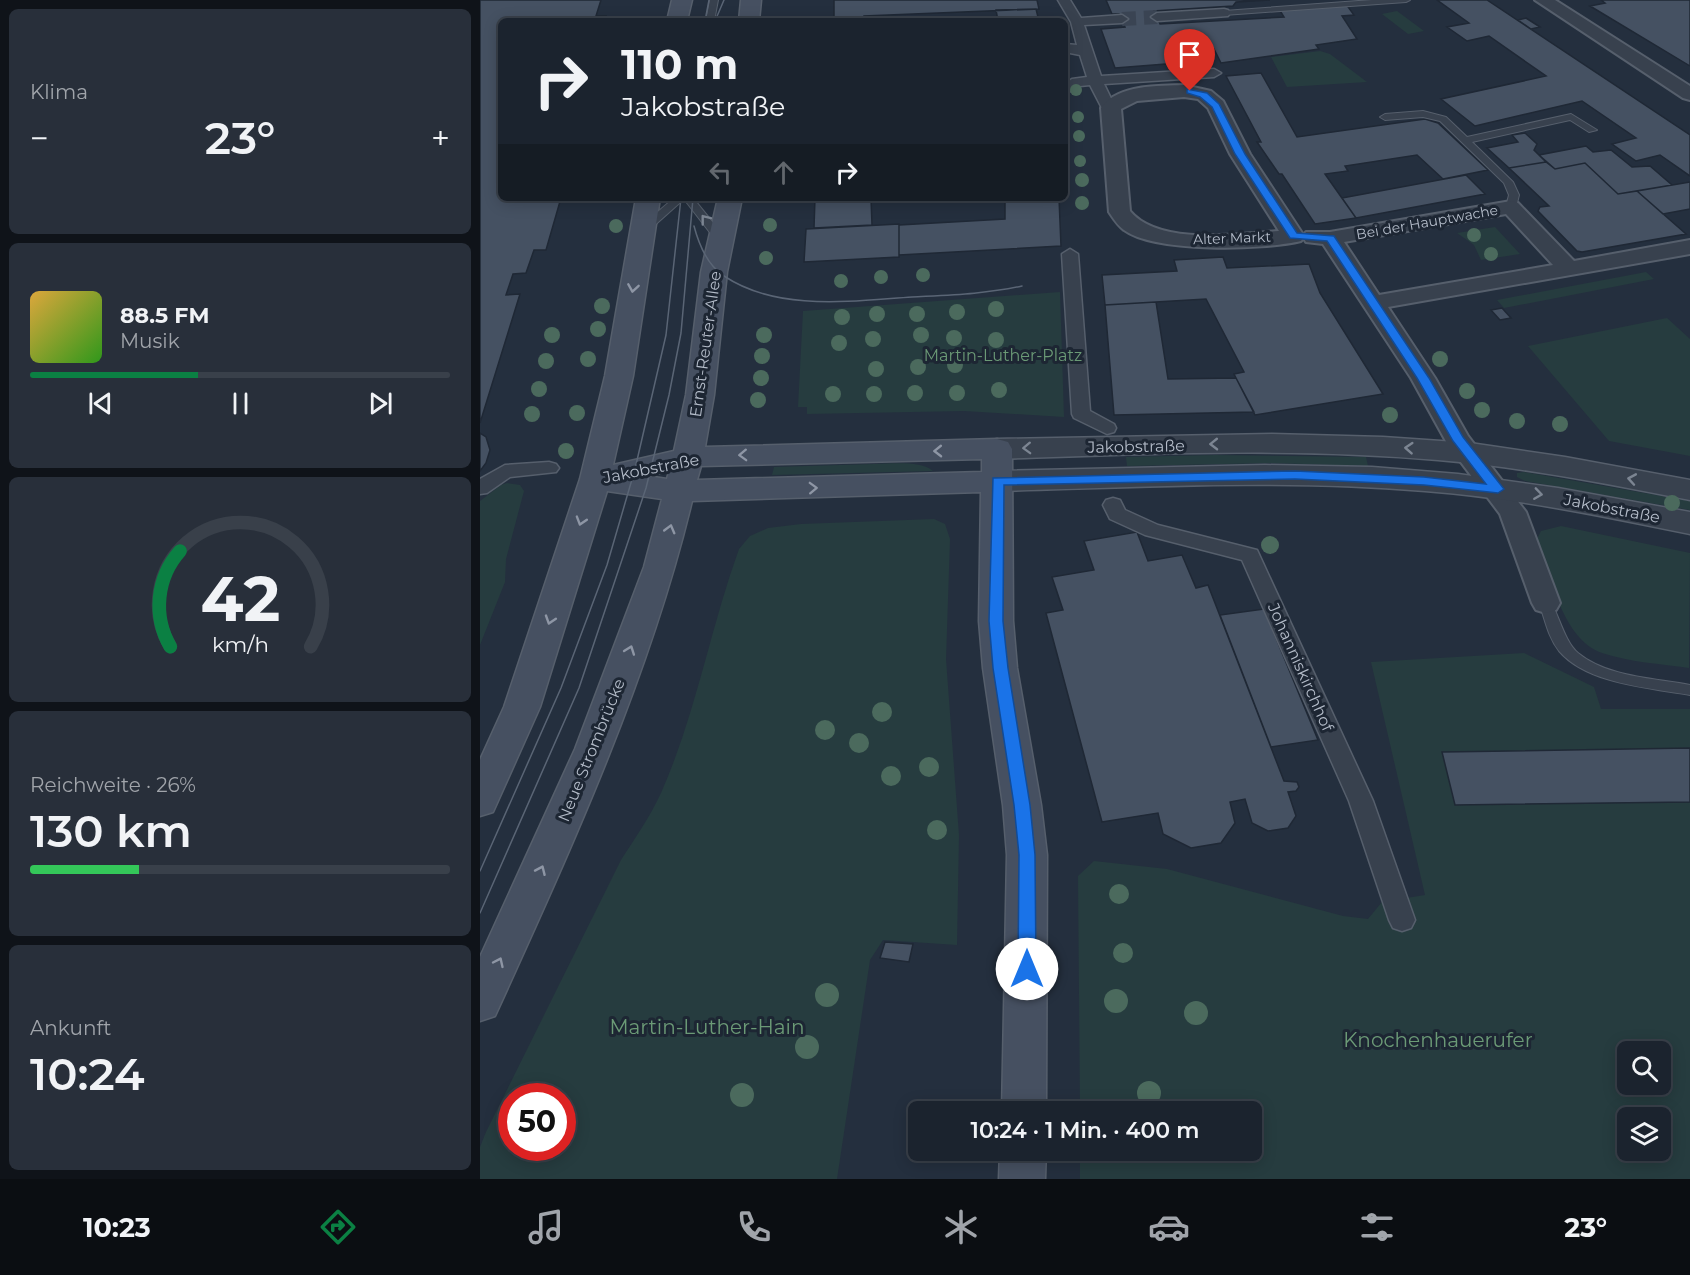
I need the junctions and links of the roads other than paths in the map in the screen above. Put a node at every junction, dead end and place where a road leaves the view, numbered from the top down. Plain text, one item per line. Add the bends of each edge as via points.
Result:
1 (682, 0) edge
2 (714, 0) edge
3 (751, 0) edge
4 (1064, 0) edge
5 (1406, 0) edge
6 (1543, 0) edge
7 (1224, 13) joint
8 (1157, 17) tunnel mouth
9 (678, 18) edge
10 (711, 18) edge
11 (749, 18) edge
12 (1122, 20) tunnel mouth
13 (1077, 22) junction
14 (1068, 48) edge
15 (1086, 53) junction
16 (1214, 73) dead end
17 (1095, 80) junction
18 (1068, 88) edge
19 (1690, 94) edge
20 (1110, 111) junction
21 (1385, 117) dead end
22 (1592, 130) dead end
23 (1466, 140) junction
24 (648, 201) edge
25 (677, 201) edge
26 (690, 201) edge
27 (729, 201) edge
28 (1511, 207) junction
29 (643, 230) junction
30 (1293, 236) junction
31 (1330, 238) junction
32 (722, 241) junction
33 (1690, 247) edge
34 (1070, 254) dead end
35 (1570, 270) junction
36 (1374, 303) junction
37 (1107, 429) dead end
38 (1467, 453) junction
39 (997, 465) junction
40 (549, 468) dead end
41 (684, 474) junction
42 (595, 478) junction
43 (480, 488) edge
44 (1498, 489) junction
45 (1690, 490) edge
46 (1113, 505) dead end
47 (1690, 523) edge
48 (1546, 603) joint
49 (1690, 690) edge
50 (480, 801) edge
51 (1402, 920) dead end
52 (480, 1002) edge
53 (1023, 1101) edge
54 (1023, 1161) edge
55 (1022, 1179) edge

1 - 9 main road
2 - 10 lane
3 - 11 main road
4 - 13 street, Alter Markt
5 - 7 lane
6 - 19 street
7 - 8 street
12 - 13 street
13 - 15 street, Alter Markt
14 - 15 street
15 - 17 street, Alter Markt
16 - 17 street
17 - 18 street via 1077,82
17 - 20 street, Alter Markt
20 - 30 street, Alter Markt via 1113,104 1123,99 1157,92 1190,91 1211,100 1240,154
20 - 30 street, Alter Markt via 1120,212 1128,225 1149,235 1179,240
21 - 23 lane via 1436,116
22 - 23 lane via 1571,117
23 - 28 lane via 1510,185 1514,195
24 - 29 main road
25 - 29 lane
32 -> 26 lane
27 - 32 main road, Ernst-Reuter-Allee
28 - 31 street, Bei der Hauptwache
28 - 35 street, Bei der Hauptwache
29 -> 42 main road via 619,376
30 - 31 street, Bei der Hauptwache
31 - 36 street, Bei der Hauptwache
32 - 41 main road, Ernst-Reuter-Allee via 714,272 702,383
33 - 35 street
34 - 37 street via 1082,414
35 - 36 street
36 - 38 street, Bei der Hauptwache
38 -> 39 street, Jakobstraße via 1251,443
38 - 44 street
45 -> 38 street, Jakobstraße
39 - 41 main road, Jakobstraße
39 - 44 street, Jakobstraße via 1424,481
39 - 53 main road via 996,621 1027,855
40 - 43 street via 505,471
41 - 42 main road, Jakobstraße
52 -> 41 main road, Neue Strombrücke via 597,739 660,567
42 -> 50 main road via 522,707
44 -> 47 street, Jakobstraße
44 - 48 street via 1513,512
46 - 51 street, Johanniskirchhof via 1117,514 1152,530 1250,555 1361,801
48 - 49 lane via 1563,647 1585,663 1621,676
54 - 55 main road

